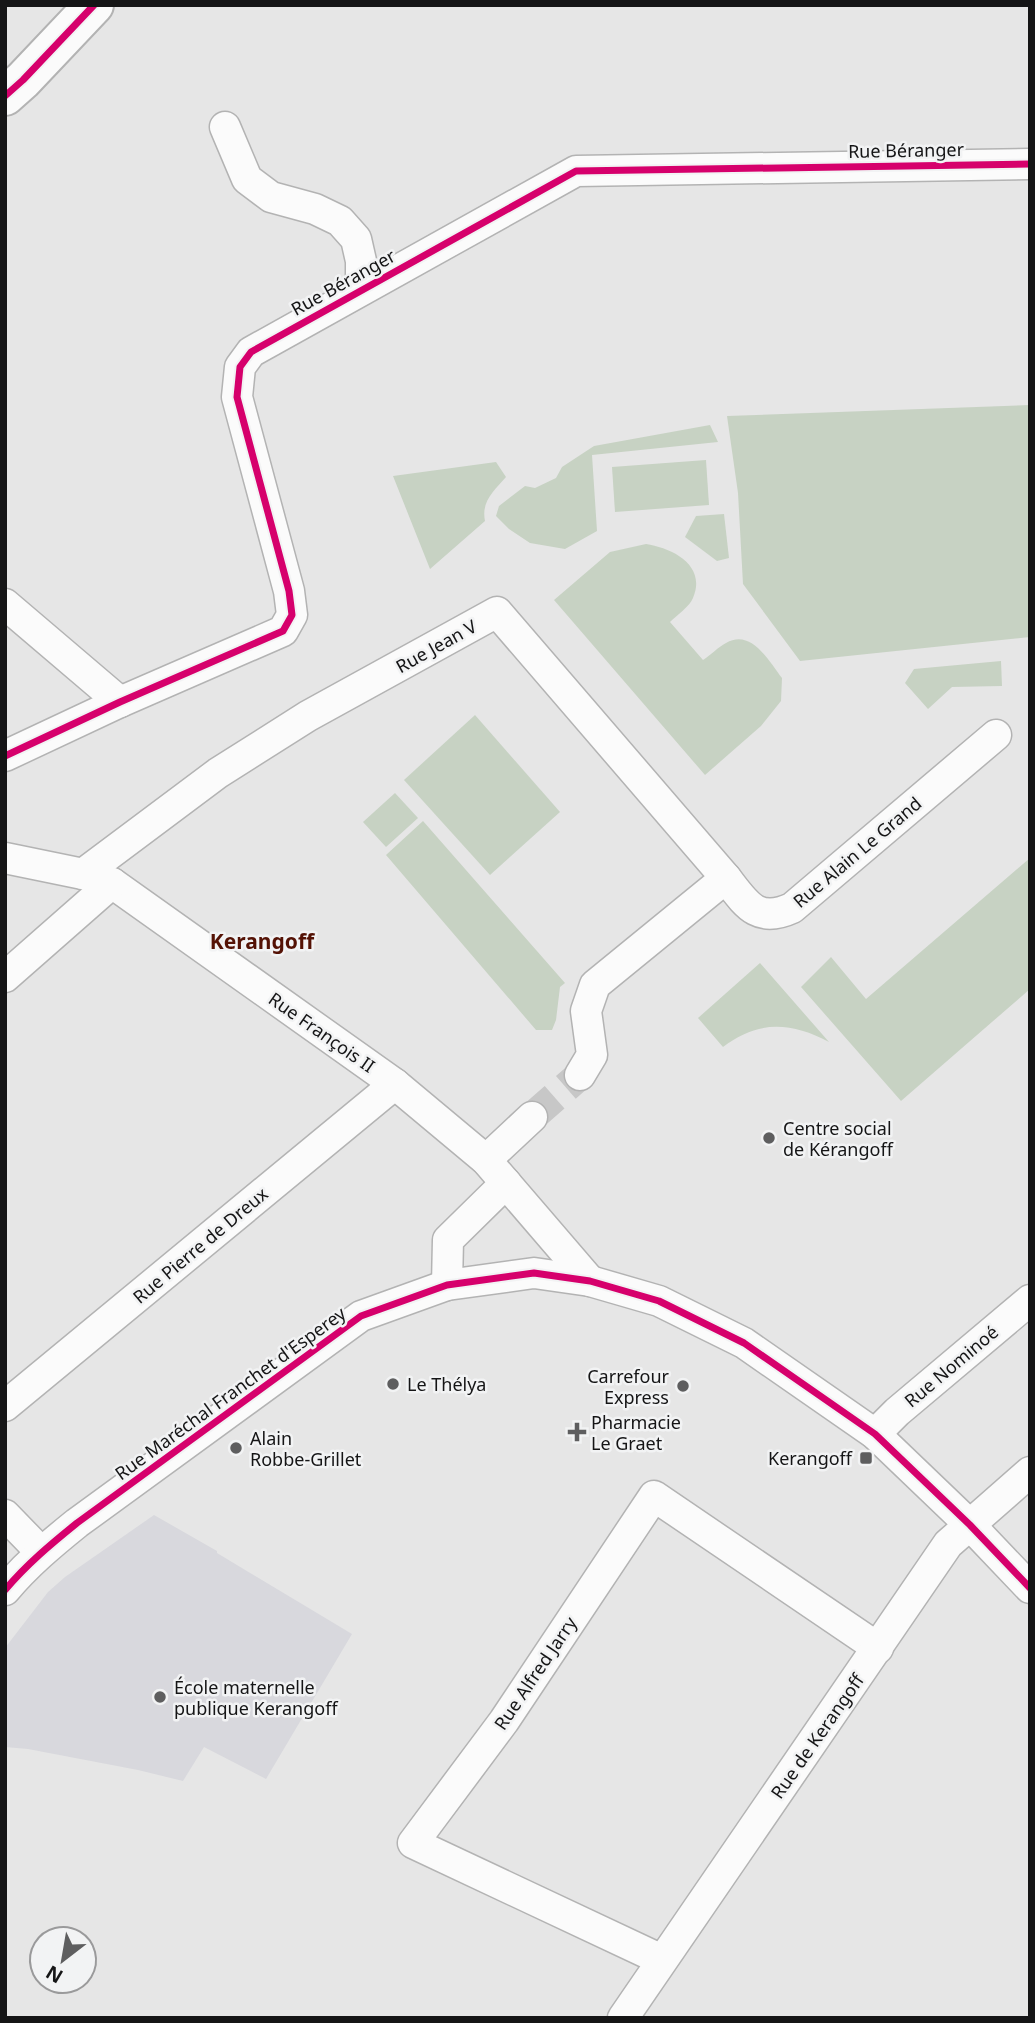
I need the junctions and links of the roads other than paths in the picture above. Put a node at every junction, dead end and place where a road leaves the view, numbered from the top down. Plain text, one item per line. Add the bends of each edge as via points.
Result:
1 (94, 5) edge
2 (5, 96) edge
3 (225, 127) dead end
4 (1030, 164) edge
5 (361, 290) junction
6 (5, 604) edge
7 (120, 702) junction
8 (996, 735) dead end
9 (5, 756) edge
10 (5, 858) edge
11 (83, 874) junction
12 (726, 878) junction
13 (112, 883) junction
14 (5, 977) edge
15 (580, 1075) tunnel mouth
16 (395, 1084) junction
17 (531, 1116) tunnel mouth
18 (486, 1160) junction
19 (506, 1183) junction
20 (590, 1281) junction
21 (447, 1285) junction
22 (1030, 1300) edge
23 (5, 1406) edge
24 (875, 1434) junction
25 (1030, 1472) edge
26 (5, 1515) edge
27 (970, 1525) junction
28 (41, 1552) junction
29 (1030, 1588) edge
30 (5, 1590) edge
31 (878, 1648) junction
32 (662, 1960) junction
33 (623, 2018) edge

1 - 2 street
3 - 5 street, Rue Béranger via 247,180 271,197 340,221 356,239
4 - 5 street, Rue Béranger via 576,171
5 - 7 street, Rue Béranger via 251,352 240,367 237,397 289,591 292,615 283,631
6 - 7 street
7 - 9 street, Rue Béranger
8 - 12 street, Rue Alain Le Grand via 792,908 762,914 743,901
10 - 11 street, Rue François II
11 - 12 street, Rue Jean V via 218,773 308,716 497,612
11 - 13 street, Rue François II
12 - 15 street via 595,985 586,1011 593,1055
13 - 14 street
13 - 16 street, Rue François II
16 - 18 street, Rue François II
16 - 23 street, Rue Pierre de Dreux
17 - 18 street
18 - 19 street, Rue François II
19 - 20 street, Rue François II
19 - 21 street via 448,1240
20 - 21 street, Rue Maréchal Franchet d'Esperey via 534,1273
20 - 24 street, Rue Maréchal Franchet d'Esperey via 659,1301 744,1343
21 - 28 street, Rue Maréchal Franchet d'Esperey via 361,1316
22 - 24 street, Rue Nominoé
24 - 27 street, Rue Maréchal Franchet d'Esperey
25 - 27 street, Rue de Kerangoff
26 - 28 street
27 - 29 street, Rue Maréchal Franchet d'Esperey
27 - 31 street, Rue de Kerangoff via 948,1544
28 - 30 street, Rue Maréchal Franchet d'Esperey
31 - 32 street, Rue de Kerangoff
31 - 32 street, Rue Alfred Jarry via 654,1496 504,1721 413,1843
32 - 33 street, Rue de Kerangoff

